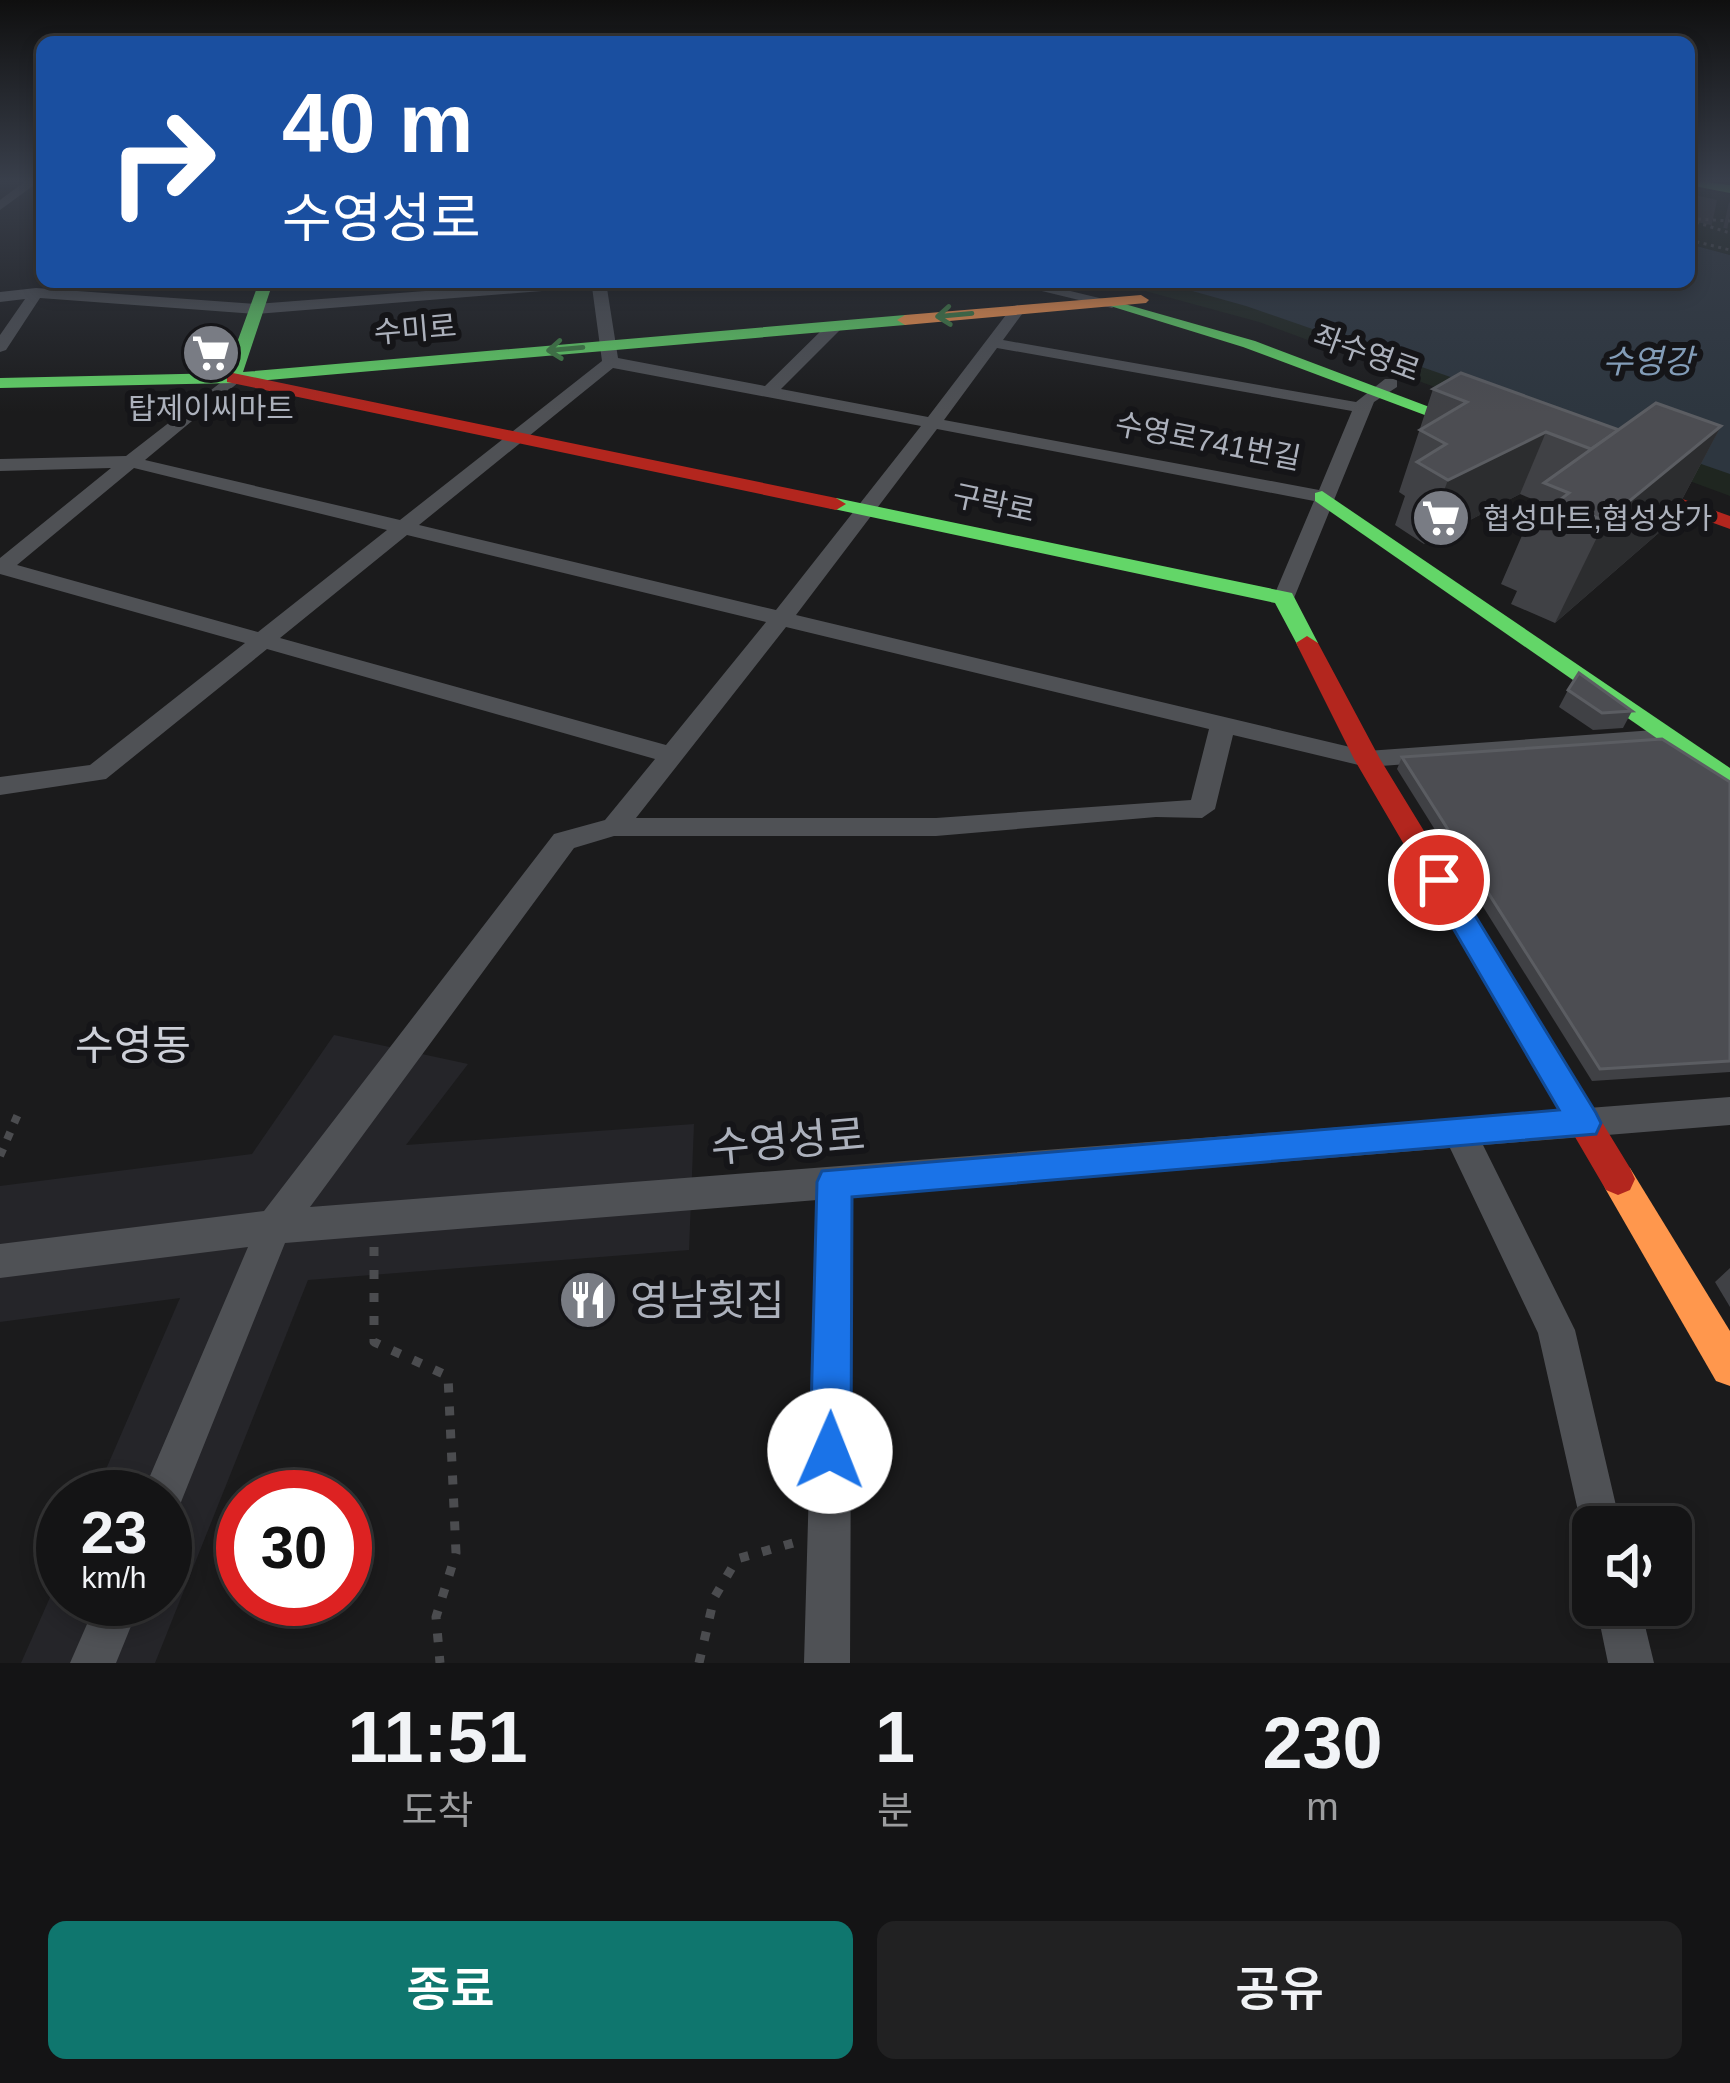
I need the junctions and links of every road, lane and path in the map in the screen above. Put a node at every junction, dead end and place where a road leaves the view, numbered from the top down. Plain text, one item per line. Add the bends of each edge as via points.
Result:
1 (264, 288) edge
2 (460, 288) edge
3 (600, 288) edge
4 (1064, 288) edge
5 (1102, 288) edge
6 (414, 290) edge
7 (36, 293) junction
8 (1015, 296) edge
9 (0, 297) edge
10 (1141, 300) junction
11 (1112, 302) junction
12 (256, 309) junction
13 (835, 326) junction
14 (993, 343) junction
15 (0, 347) edge
16 (609, 354) junction
17 (233, 378) junction
18 (0, 383) edge
19 (770, 392) junction
20 (1377, 394) junction
21 (934, 421) junction
22 (512, 436) junction
23 (130, 462) junction
24 (0, 465) edge
25 (1322, 496) junction
26 (1730, 507) edge
27 (867, 511) junction
28 (1730, 524) edge
29 (402, 527) junction
30 (1, 567) edge
31 (1284, 598) junction
32 (781, 618) junction
33 (257, 643) junction
34 (1223, 724) junction
35 (1668, 737) junction
36 (673, 754) junction
37 (1367, 759) junction
38 (1730, 780) edge
39 (0, 786) edge
40 (614, 827) junction
41 (1730, 1111) edge
42 (18, 1114) dead end
43 (1584, 1123) junction
44 (1460, 1132) junction
45 (0, 1156) edge
46 (835, 1182) junction
47 (374, 1219) junction
48 (274, 1227) junction
49 (0, 1261) edge
50 (1730, 1367) edge
51 (173, 1470) edge
52 (1595, 1506) edge
53 (829, 1541) junction
54 (109, 1626) edge
55 (1623, 1626) edge
56 (93, 1663) edge
57 (440, 1663) edge
58 (699, 1663) edge
59 (827, 1663) edge
60 (1631, 1663) edge

1 - 12 street
2 - 6 street
3 - 16 street
4 - 11 street, 좌수영로
5 - 10 street, 좌수영로
6 - 12 street
7 - 9 street
7 - 12 street
7 - 15 street
8 - 11 street, 수미로
8 -> 13 street, 수미로
8 - 14 street
10 - 11 street, 수미로
10 - 20 street, 좌수영로
11 - 20 street, 좌수영로
12 - 17 street
13 - 16 street, 수미로
13 - 19 street
14 - 20 street
14 - 21 street
16 -> 17 street, 수미로
16 - 19 street, 수영로741번길
16 - 22 street
17 - 18 street, 수미로
17 - 22 street, 구락로
17 - 23 street
19 - 21 street, 수영로741번길
20 - 20 street, 좌수영로 via 1506,432 1414,405
20 - 25 street
21 - 25 street, 수영로741번길
21 - 27 street
22 - 27 street, 구락로
22 - 29 street
23 - 24 street
23 - 29 street
23 - 30 street
25 - 31 street
25 - 35 street, 수영로741번길
26 - 28 street via 1613,472
27 - 31 street, 구락로
27 - 32 street
29 - 32 street
29 - 33 street
30 - 33 street
31 - 37 street
32 - 34 street
32 - 36 street
33 - 36 street
33 - 39 street via 97,772
34 - 37 street
34 - 40 street via 1202,809 936,827
35 - 37 street
35 - 38 street, 수영로741번길
36 - 40 street
37 - 43 street
40 - 48 street via 564,842
41 - 43 street, 수영성로
42 - 45 path
43 - 44 street, 수영성로
43 - 50 street
44 - 46 street, 수영성로
44 - 52 street via 1556,1330
46 - 47 street, 수영성로
46 - 53 street
47 - 48 street, 수영성로
47 - 57 path via 374,1342 448,1376 456,1553 436,1617
48 - 49 street, 수영성로
48 - 51 street
53 - 58 path via 780,1544 737,1559 714,1598
53 - 59 street
54 - 56 street
55 - 60 street

